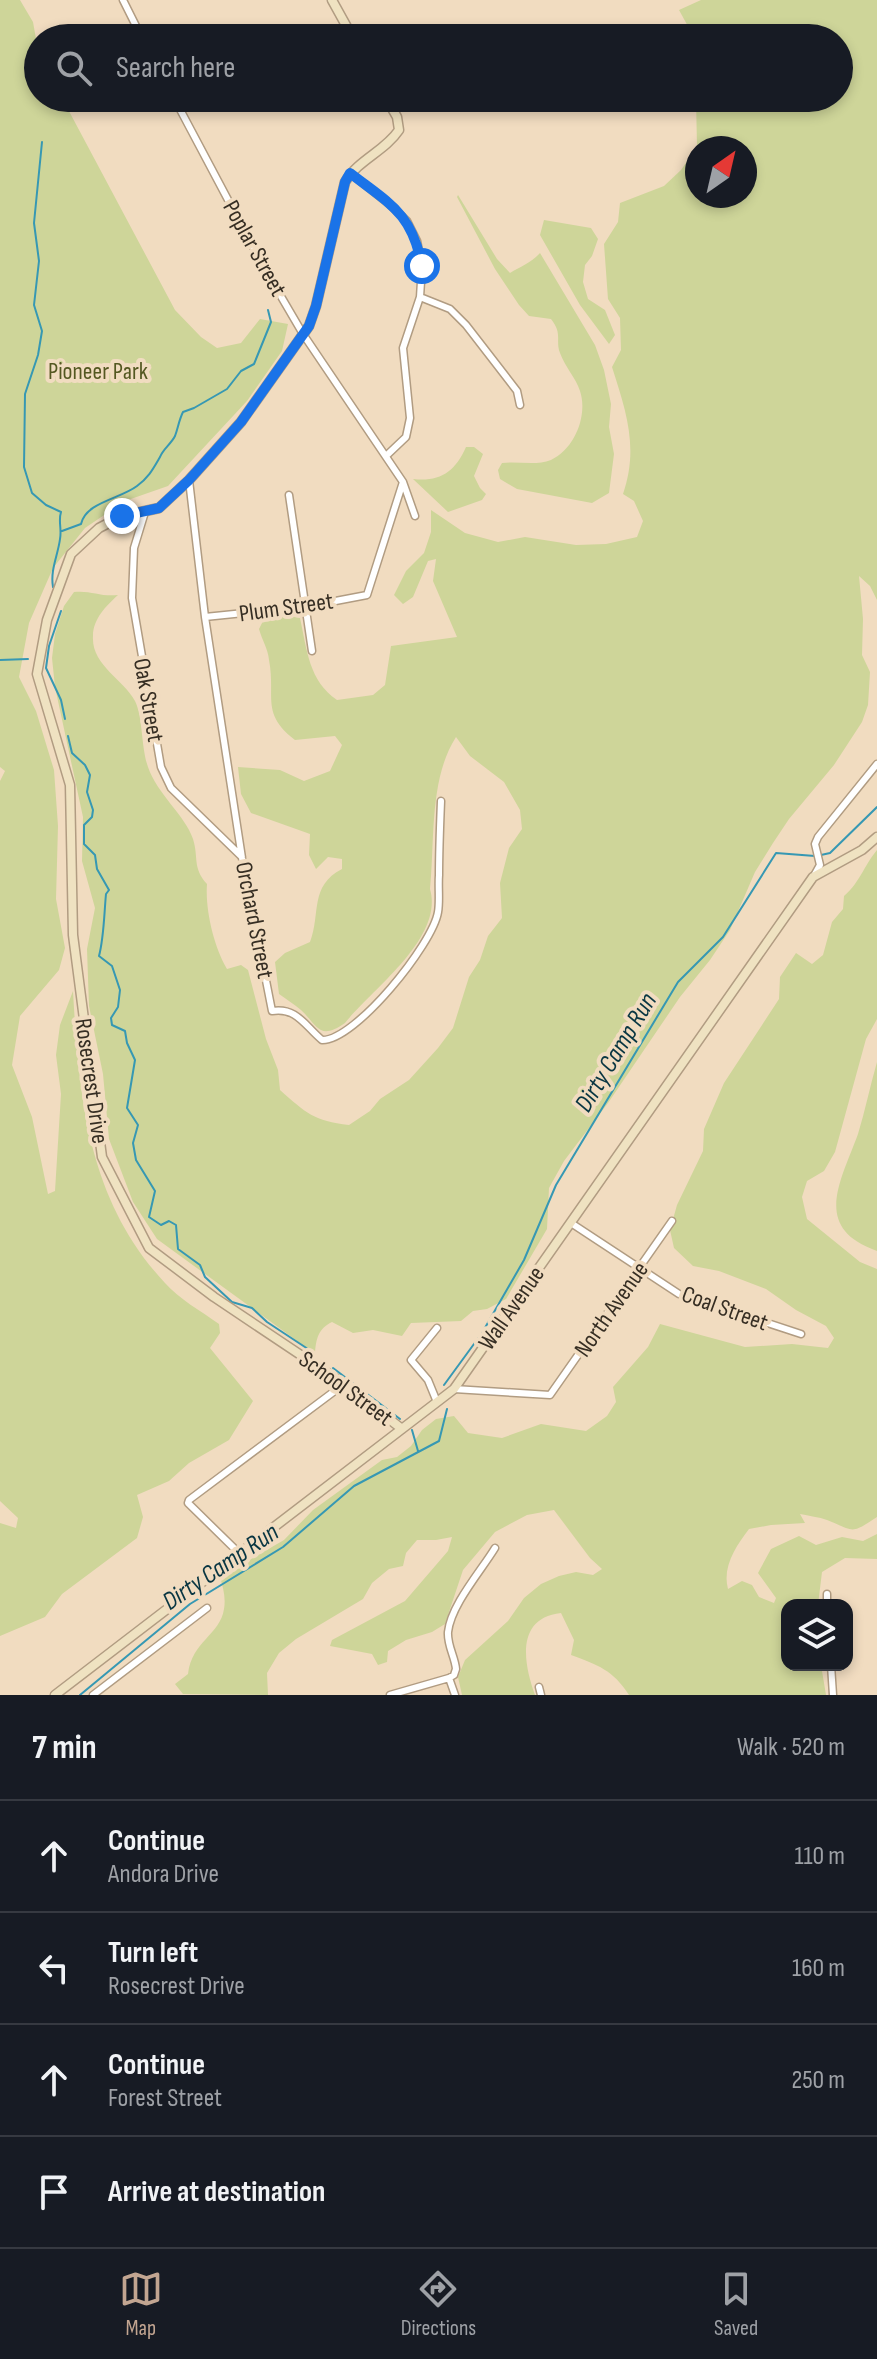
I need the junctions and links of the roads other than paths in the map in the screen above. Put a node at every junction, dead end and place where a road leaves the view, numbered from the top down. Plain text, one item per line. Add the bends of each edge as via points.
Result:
1 (123, 0) edge
2 (332, 0) edge
3 (135, 24) edge
4 (345, 24) edge
5 (181, 112) edge
6 (394, 112) edge
7 (350, 173) junction
8 (420, 297) junction
9 (303, 334) junction
10 (520, 405) dead end
11 (386, 456) junction
12 (189, 480) junction
13 (403, 482) junction
14 (289, 495) dead end
15 (145, 512) junction
16 (415, 516) dead end
17 (304, 607) junction
18 (205, 617) junction
19 (312, 651) dead end
20 (877, 764) edge
21 (441, 801) dead end
22 (877, 837) edge
23 (242, 858) junction
24 (813, 877) junction
25 (672, 1221) dead end
26 (571, 1223) junction
27 (640, 1269) junction
28 (437, 1328) dead end
29 (801, 1334) dead end
30 (290, 1347) joint
31 (344, 1384) junction
32 (454, 1389) junction
33 (437, 1402) junction
34 (402, 1429) junction
35 (495, 1548) dead end
36 (240, 1554) junction
37 (827, 1594) dead end
38 (827, 1599) edge
39 (207, 1608) dead end
40 (831, 1671) edge
41 (449, 1678) junction
42 (539, 1687) dead end
43 (55, 1695) edge
44 (93, 1695) edge
45 (390, 1695) edge
46 (455, 1695) edge
47 (541, 1695) edge
48 (833, 1695) edge

1 - 3 street
2 - 4 street
5 - 9 street, Poplar Street
6 - 7 street via 399,130 394,138
7 - 8 street via 407,221 422,266
7 - 9 street via 316,306
8 - 10 street via 450,309 466,325 517,391
8 - 11 street via 403,348 410,418 406,437
9 - 11 street, Poplar Street
9 - 12 street, Rosecrest Drive via 241,422
11 - 13 street, Poplar Street
12 - 15 street, Rosecrest Drive via 159,508
12 - 18 street, Orchard Street
13 - 16 street, Poplar Street
13 - 17 street, Plum Street via 367,595
14 - 17 street
15 - 23 street, Oak Street via 134,548 132,598 161,767 171,788
15 - 30 street, Rosecrest Drive via 99,528 71,554 47,620 37,674 70,785 73,935 102,1157 149,1248
17 - 18 street, Plum Street
17 - 19 street
18 - 23 street, Orchard Street
20 - 24 street via 818,837 820,865
21 - 23 street, Orchard Street via 439,911 434,928 373,1007 332,1040 322,1040 296,1014 272,1011
22 - 24 street, Wall Avenue
24 - 26 street, Wall Avenue
25 - 27 street, North Avenue
26 - 27 street, Coal Street
26 - 32 street, Wall Avenue
27 - 29 street, Coal Street via 679,1294
27 - 32 street, North Avenue via 550,1395
28 - 33 street via 411,1360
30 - 31 street, School Street
31 - 34 street, School Street
31 - 36 street via 188,1503
32 - 33 street, Wall Avenue
33 - 34 street, Wall Avenue
34 - 36 street, Wall Avenue
35 - 41 street via 450,1621 456,1669
36 - 43 street, Wall Avenue
37 - 38 street
39 - 44 street
40 - 48 street
41 - 45 street
41 - 46 street
42 - 47 street

